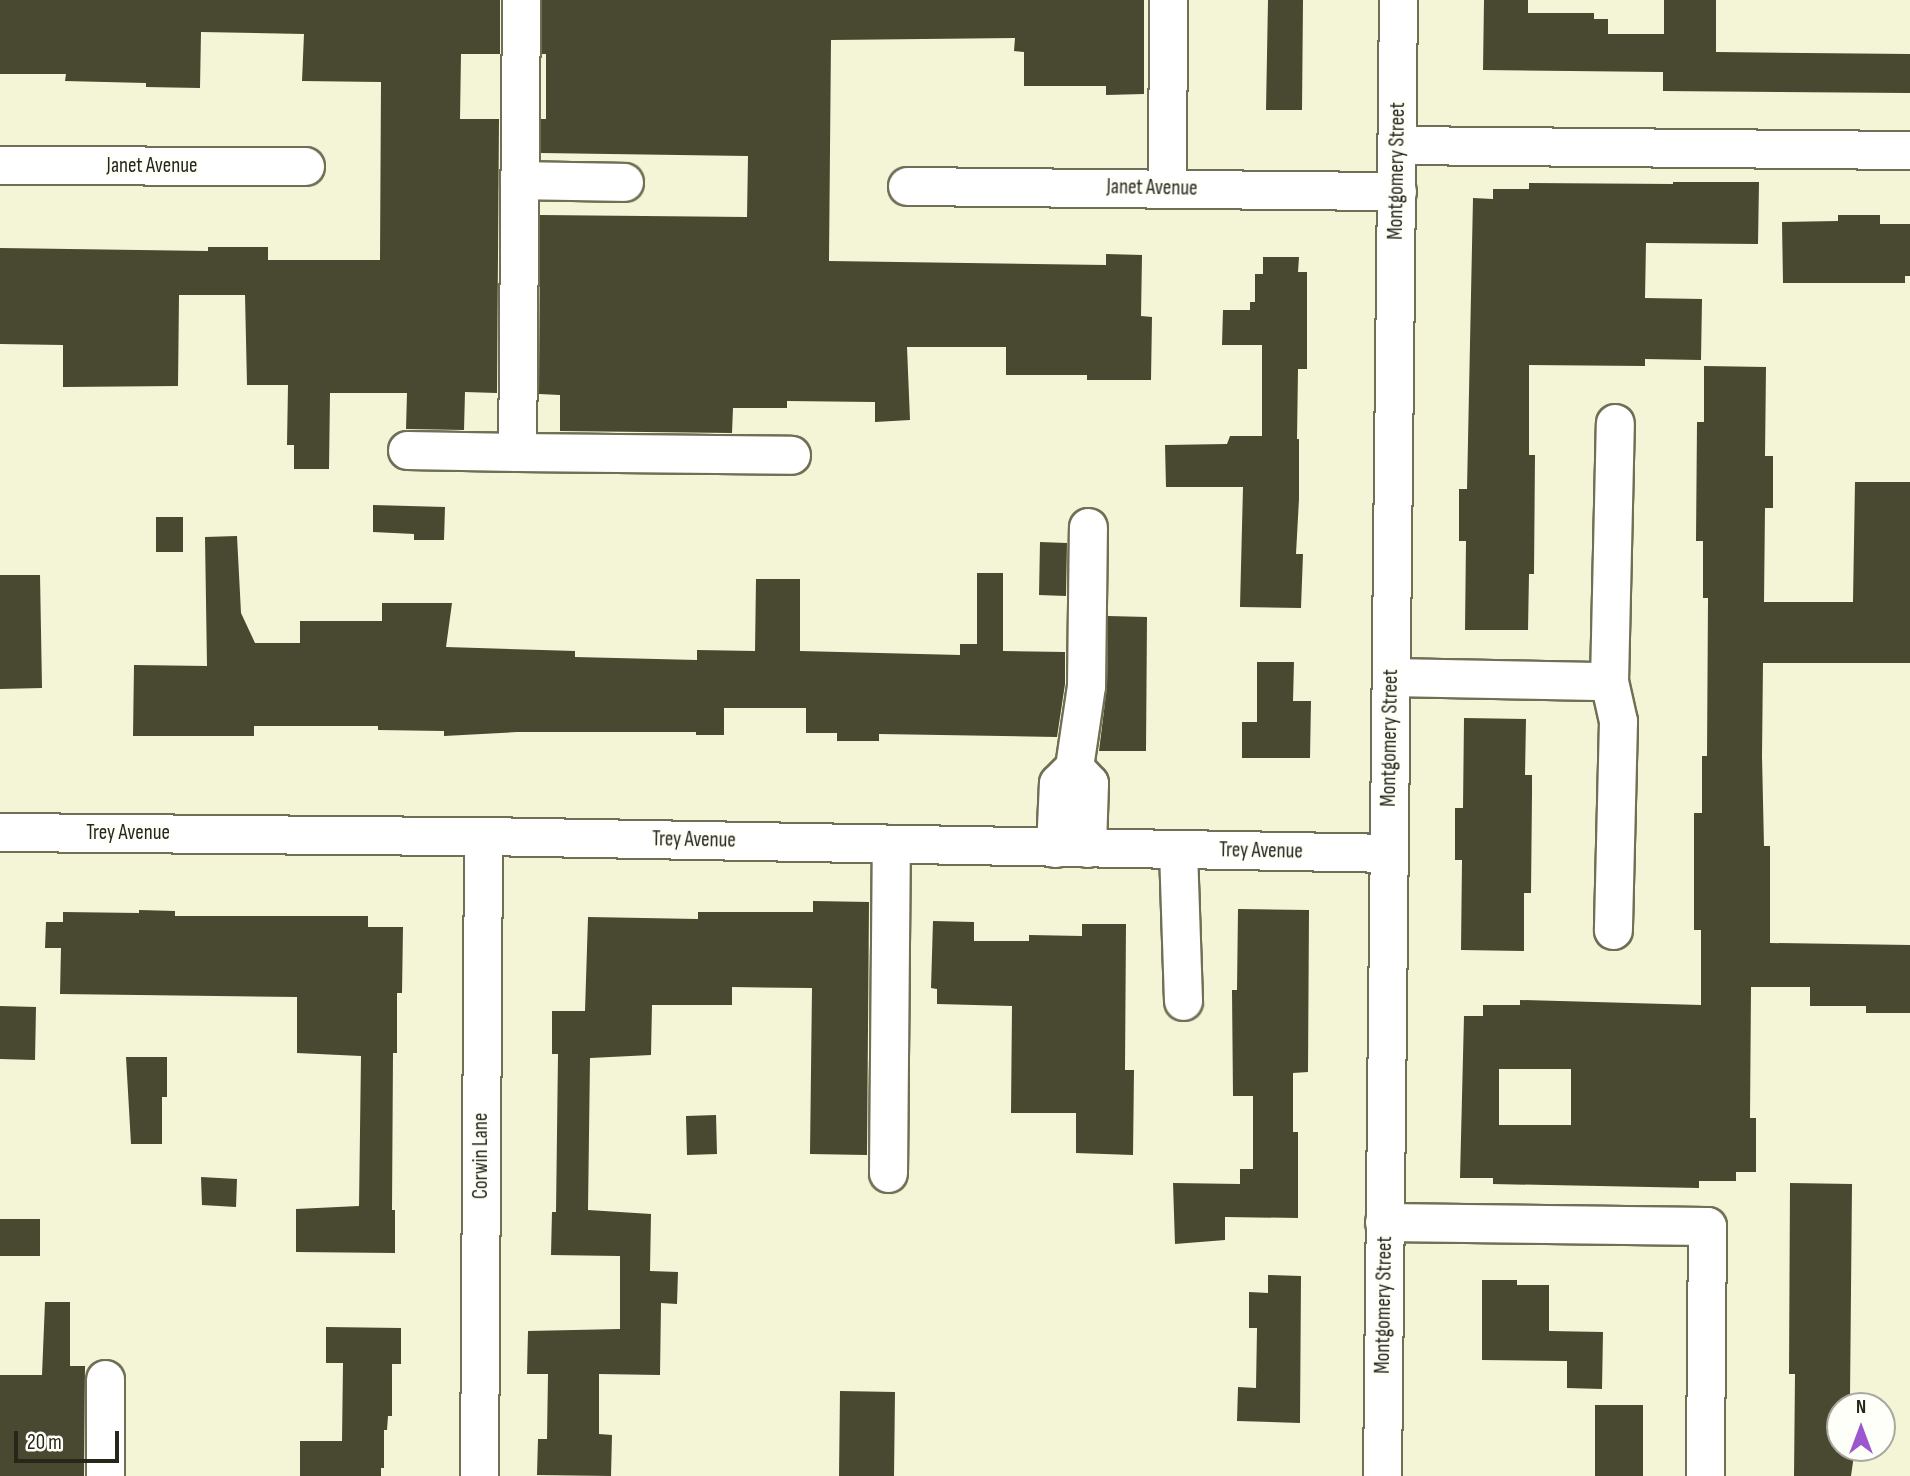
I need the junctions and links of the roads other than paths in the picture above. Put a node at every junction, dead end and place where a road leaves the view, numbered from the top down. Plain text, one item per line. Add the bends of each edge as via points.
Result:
1 (521, 0) edge
2 (1168, 0) edge
3 (1398, 0) edge
4 (1397, 145) junction
5 (1910, 150) edge
6 (0, 165) edge
7 (305, 166) dead end
8 (519, 180) junction
9 (624, 181) dead end
10 (907, 186) dead end
11 (1167, 188) junction
12 (1397, 191) junction
13 (1615, 423) dead end
14 (407, 450) dead end
15 (517, 452) junction
16 (790, 455) dead end
17 (1088, 527) dead end
18 (1391, 677) junction
19 (1609, 681) junction
20 (0, 832) edge
21 (483, 836) junction
22 (891, 844) junction
23 (1071, 848) junction
24 (1178, 850) junction
25 (1389, 853) junction
26 (1613, 930) dead end
27 (1183, 1001) dead end
28 (888, 1173) dead end
29 (1384, 1222) junction
30 (105, 1379) dead end
31 (105, 1476) edge
32 (479, 1476) edge
33 (1381, 1476) edge
34 (1705, 1476) edge

1 - 8 street
2 - 11 street
3 - 4 street, Montgomery Street
4 - 5 street
4 - 12 street, Montgomery Street
6 - 7 street, Janet Avenue
8 - 9 street
8 - 15 street
10 - 11 street, Janet Avenue
11 - 12 street, Janet Avenue
12 - 18 street, Montgomery Street
13 - 19 street
14 - 15 street
15 - 16 street
17 - 23 street via 1086,686 1074,766 1089,783
18 - 19 street
18 - 25 street, Montgomery Street
19 - 26 street via 1618,721
20 - 21 street, Trey Avenue
21 - 22 street, Trey Avenue
21 - 32 street, Corwin Lane
22 - 23 street, Trey Avenue
22 - 28 street
23 - 24 street, Trey Avenue
24 - 25 street, Trey Avenue
24 - 27 street
25 - 29 street, Montgomery Street
29 - 33 street, Montgomery Street
29 - 34 street via 1707,1226
30 - 31 street

